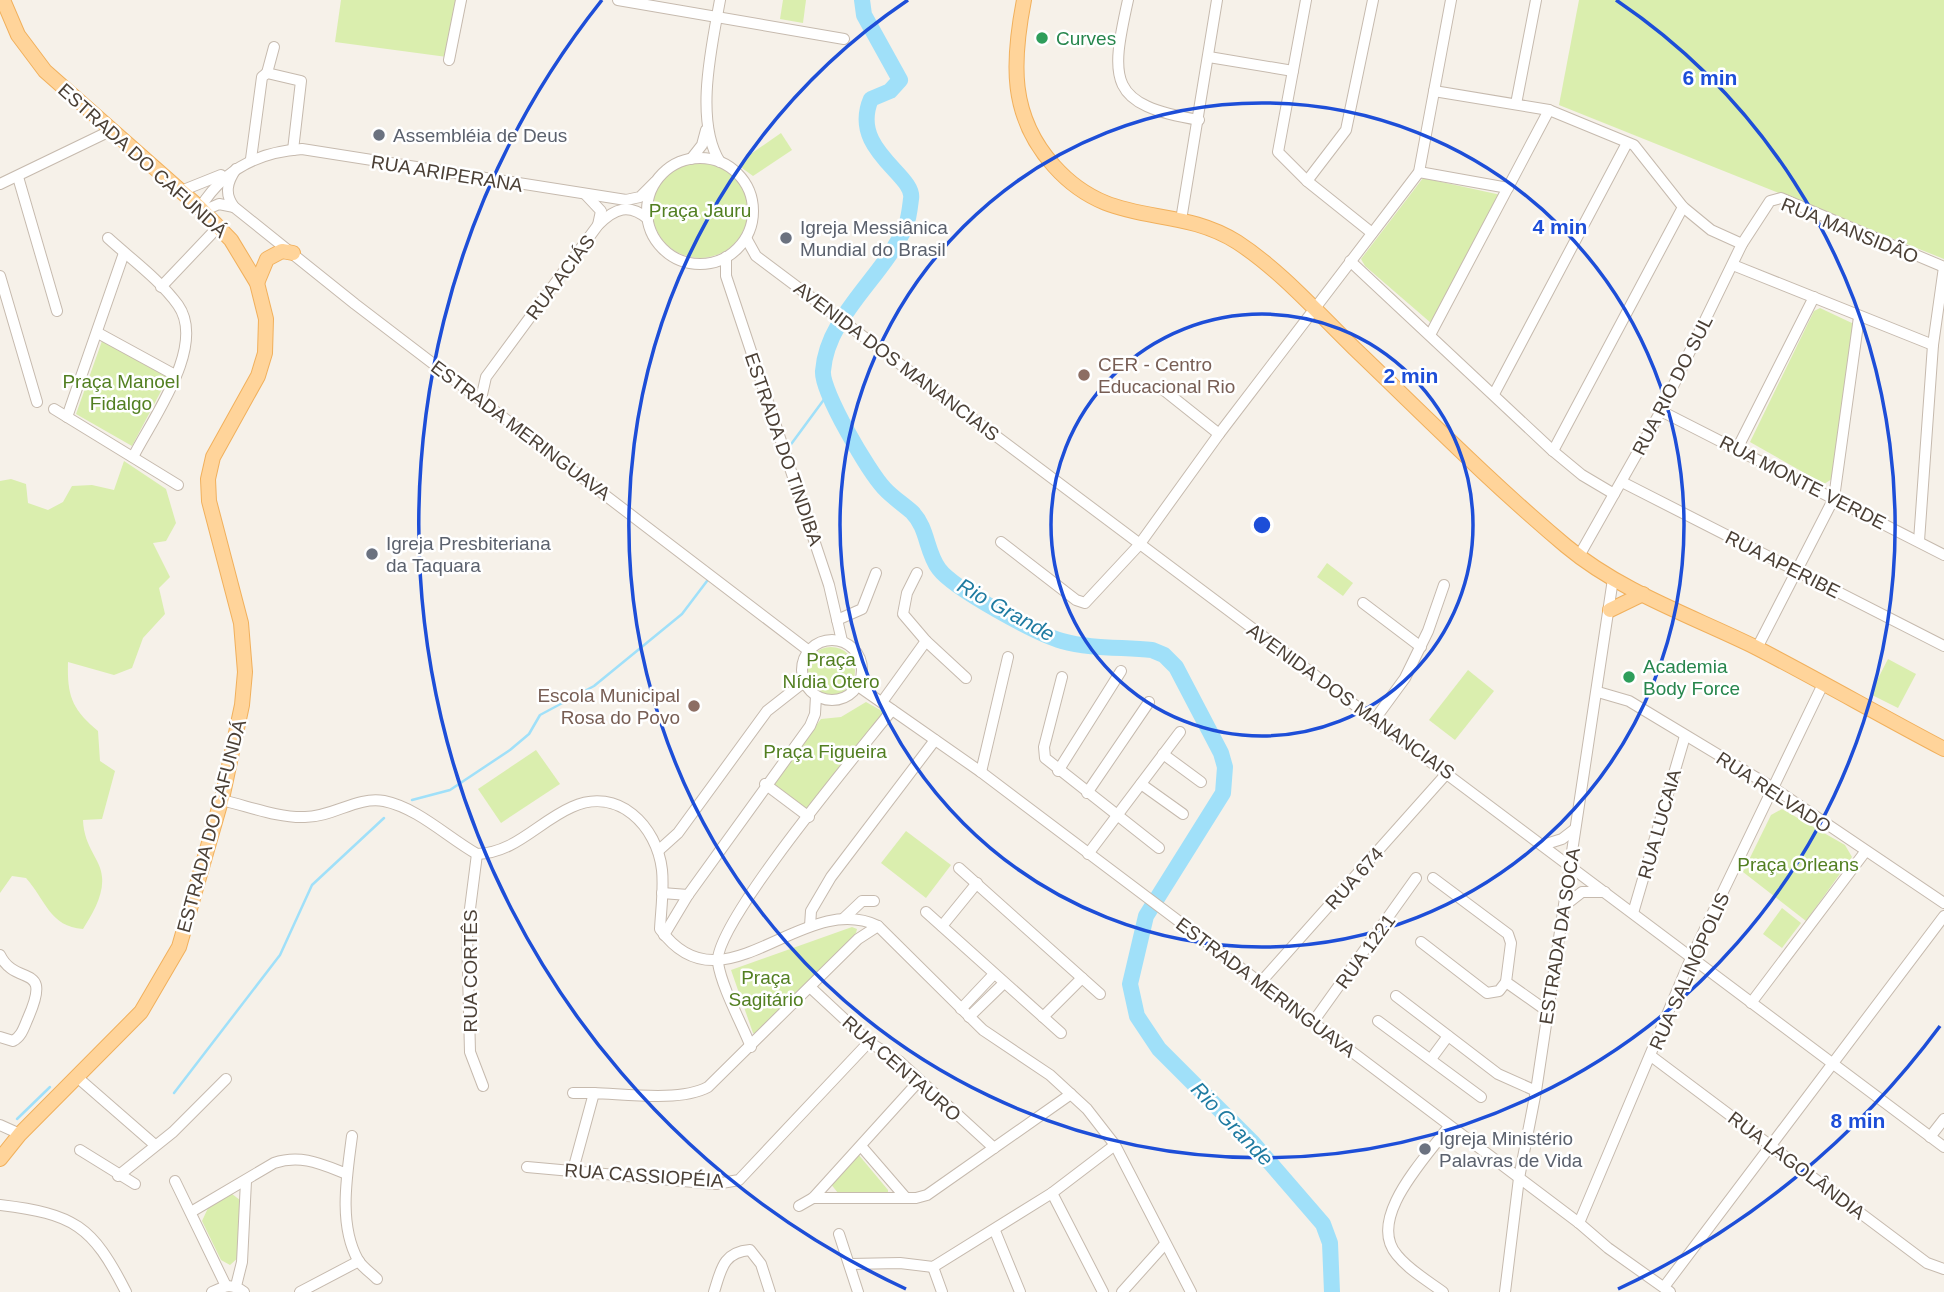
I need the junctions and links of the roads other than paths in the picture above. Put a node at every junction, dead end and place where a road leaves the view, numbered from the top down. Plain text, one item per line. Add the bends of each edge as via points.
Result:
1 (461, 0) edge
2 (618, 0) edge
3 (720, 0) edge
4 (1024, 0) edge
5 (1128, 0) edge
6 (1217, 0) edge
7 (1306, 0) edge
8 (1373, 0) edge
9 (1451, 0) edge
10 (1536, 0) edge
11 (7, 1) edge
12 (717, 18) junction
13 (844, 39) dead end
14 (274, 47) dead end
15 (1209, 57) junction
16 (449, 60) dead end
17 (1293, 71) junction
18 (267, 73) junction
19 (1434, 91) junction
20 (1517, 104) junction
21 (1549, 110) junction
22 (1199, 120) junction
23 (708, 124) junction
24 (110, 131) junction
25 (1627, 142) junction
26 (293, 150) junction
27 (251, 159) junction
28 (691, 159) junction
29 (720, 162) junction
30 (236, 169) junction
31 (1419, 172) junction
32 (18, 177) junction
33 (1307, 181) junction
34 (655, 183) junction
35 (0, 184) edge
36 (1508, 188) junction
37 (181, 191) junction
38 (586, 195) junction
39 (234, 207) junction
40 (1683, 207) junction
41 (201, 209) junction
42 (1760, 212) joint
43 (648, 219) junction
44 (1181, 220) junction
45 (598, 225) junction
46 (219, 226) junction
47 (1372, 233) junction
48 (108, 238) dead end
49 (746, 238) junction
50 (1742, 244) junction
51 (124, 253) junction
52 (293, 253) junction
53 (730, 255) junction
54 (756, 256) junction
55 (1350, 261) junction
56 (710, 263) junction
57 (1733, 265) junction
58 (1944, 267) edge
59 (0, 276) edge
60 (726, 276) junction
61 (257, 283) junction
62 (162, 287) junction
63 (1814, 297) junction
64 (1313, 308) junction
65 (57, 311) dead end
66 (1859, 317) junction
67 (98, 333) junction
68 (1430, 335) junction
69 (1933, 345) junction
70 (175, 375) junction
71 (486, 377) junction
72 (463, 385) junction
73 (1160, 387) dead end
74 (1494, 394) junction
75 (481, 399) junction
76 (37, 402) dead end
77 (54, 409) dead end
78 (1661, 411) junction
79 (68, 417) junction
80 (1219, 433) junction
81 (1738, 449) junction
82 (1553, 451) junction
83 (133, 457) junction
84 (1622, 482) junction
85 (178, 485) dead end
86 (1614, 494) junction
87 (1834, 498) junction
88 (1919, 541) junction
89 (1001, 542) dead end
90 (1139, 545) junction
91 (1944, 555) edge
92 (1579, 556) junction
93 (1798, 572) junction
94 (876, 573) dead end
95 (917, 573) dead end
96 (1613, 579) junction
97 (1444, 586) dead end
98 (1643, 594) junction
99 (1363, 603) dead end
100 (1610, 610) junction
101 (837, 621) junction
102 (829, 640) junction
103 (842, 641) junction
104 (926, 641) junction
105 (1420, 646) junction
106 (1944, 646) edge
107 (1757, 648) junction
108 (809, 651) junction
109 (1008, 657) dead end
110 (1121, 671) dead end
111 (1062, 677) dead end
112 (966, 678) dead end
113 (804, 682) junction
114 (1823, 684) junction
115 (858, 686) junction
116 (1598, 692) junction
117 (816, 696) junction
118 (882, 702) junction
119 (1149, 702) dead end
120 (892, 710) junction
121 (1375, 719) junction
122 (1180, 732) dead end
123 (1685, 736) junction
124 (935, 740) junction
125 (1944, 749) edge
126 (1163, 754) junction
127 (1058, 771) junction
128 (981, 772) junction
129 (1448, 772) junction
130 (1201, 782) dead end
131 (1141, 784) junction
132 (765, 785) junction
133 (1775, 789) junction
134 (1087, 793) junction
135 (221, 800) junction
136 (1183, 814) dead end
137 (1117, 816) junction
138 (808, 817) junction
139 (1576, 829) junction
140 (1544, 845) junction
141 (1159, 848) dead end
142 (658, 851) junction
143 (1865, 852) junction
144 (477, 854) junction
145 (1088, 854) junction
146 (1570, 866) junction
147 (960, 868) dead end
148 (1416, 878) dead end
149 (1433, 878) dead end
150 (977, 883) junction
151 (1605, 892) junction
152 (662, 893) junction
153 (688, 895) junction
154 (874, 901) dead end
155 (1944, 903) edge
156 (1564, 906) junction
157 (811, 911) junction
158 (926, 912) dead end
159 (1633, 913) junction
160 (1944, 916) edge
161 (843, 919) junction
162 (864, 919) junction
163 (810, 926) junction
164 (878, 926) junction
165 (942, 926) junction
166 (790, 934) junction
167 (664, 935) junction
168 (858, 939) junction
169 (1421, 942) dead end
170 (1691, 958) junction
171 (1, 959) edge
172 (717, 961) junction
173 (994, 974) junction
174 (1082, 978) junction
175 (1506, 982) junction
176 (1004, 983) junction
177 (1260, 983) junction
178 (811, 988) junction
179 (1100, 994) dead end
180 (1396, 996) dead end
181 (1751, 1003) junction
182 (1547, 1011) junction
183 (965, 1013) junction
184 (1043, 1017) junction
185 (1378, 1021) dead end
186 (1313, 1022) junction
187 (1061, 1033) dead end
188 (1448, 1036) junction
189 (0, 1038) edge
190 (869, 1042) junction
191 (751, 1047) junction
192 (1651, 1056) junction
193 (1431, 1059) junction
194 (1833, 1062) junction
195 (77, 1077) junction
196 (226, 1079) dead end
197 (919, 1081) junction
198 (483, 1086) dead end
199 (1536, 1091) junction
200 (573, 1093) dead end
201 (594, 1093) junction
202 (1072, 1094) junction
203 (1481, 1097) dead end
204 (1944, 1119) edge
205 (0, 1125) edge
206 (1449, 1126) junction
207 (20, 1134) junction
208 (352, 1136) dead end
209 (1930, 1137) junction
210 (155, 1145) junction
211 (1115, 1145) junction
212 (862, 1146) junction
213 (1771, 1146) junction
214 (1944, 1147) edge
215 (994, 1148) junction
216 (80, 1150) dead end
217 (0, 1159) edge
218 (527, 1167) dead end
219 (573, 1170) junction
220 (347, 1174) junction
221 (118, 1176) junction
222 (1519, 1178) junction
223 (174, 1181) dead end
224 (246, 1181) junction
225 (135, 1184) dead end
226 (1052, 1193) junction
227 (813, 1198) junction
228 (906, 1198) junction
229 (0, 1205) edge
230 (799, 1206) dead end
231 (191, 1212) junction
232 (1579, 1223) junction
233 (995, 1231) junction
234 (839, 1234) dead end
235 (1165, 1244) junction
236 (359, 1261) junction
237 (849, 1264) junction
238 (933, 1267) junction
239 (1944, 1269) edge
240 (377, 1279) dead end
241 (235, 1288) edge
242 (1667, 1290) edge
243 (126, 1292) edge
244 (212, 1292) edge
245 (300, 1292) edge
246 (714, 1292) edge
247 (770, 1292) edge
248 (858, 1292) edge
249 (942, 1292) edge
250 (1020, 1292) edge
251 (1103, 1292) edge
252 (1122, 1292) edge
253 (1191, 1292) edge
254 (1443, 1292) edge
255 (1505, 1292) edge

1 - 16 street
2 - 12 street
3 - 12 street
4 - 44 main road via 1015,74 1024,114 1041,149 1096,201
5 - 22 street via 1116,55 1126,89 1148,109
6 - 15 street
7 - 17 street
8 - 33 street via 1346,130
9 - 19 street
10 - 20 street
11 - 24 main road, ESTRADA DO CAFUNDÁ via 29,53
12 - 13 street
12 - 23 street
14 - 18 street
15 - 17 street
15 - 22 street
17 - 33 street via 1278,152
18 - 26 street via 301,81
18 - 27 street via 262,77
19 - 20 street
19 - 31 street
20 - 21 street
21 - 25 street
21 - 36 street
22 - 44 street
23 - 28 street via 702,145
23 - 29 street via 710,145
24 - 32 street
24 - 37 main road, ESTRADA DO CAFUNDÁ
25 - 40 street via 1642,152
25 - 74 street
26 - 27 street, RUA ARIPERANA
26 - 38 street, RUA ARIPERANA
27 - 30 street, RUA ARIPERANA
28 - 29 street
28 - 34 street via 674,164
29 - 49 street via 744,180 751,194 752,224
30 - 37 street, RUA ARIPERANA
30 - 39 street via 228,186
30 - 41 street, RUA ARIPERANA via 211,189
31 - 36 street
31 - 47 street
32 - 35 street
32 - 65 street
33 - 47 street
34 - 38 street, RUA ARIPERANA via 633,200
34 - 43 street
36 - 68 street
37 - 41 main road, ESTRADA DO CAFUNDÁ
38 - 45 street via 601,211
39 - 41 street via 219,204
39 - 52 street, ESTRADA MERINGUAVA
40 - 50 street via 1712,230
40 - 82 street
41 - 46 main road, ESTRADA DO CAFUNDÁ
42 - 50 street, RUA RIO DO SUL
42 - 58 street, RUA MANSIDÃO via 1770,201 1781,198
43 - 45 street, RUA ACIÁS via 627,208 614,211
43 - 56 street via 655,238 668,253 688,262
44 - 64 main road via 1236,242
45 - 71 street, RUA ACIÁS
46 - 61 main road, ESTRADA DO CAFUNDÁ
46 - 62 street
47 - 55 street
48 - 51 street
49 - 53 street
49 - 54 street, AVENIDA DOS MANANCIAIS
50 - 57 street, RUA RIO DO SUL
51 - 62 street
51 - 67 street
52 - 61 main road via 282,251 267,259
52 - 72 street, ESTRADA MERINGUAVA
53 - 54 street, AVENIDA DOS MANANCIAIS
53 - 56 street
53 - 60 street, ESTRADA DO TINDIBA
54 - 90 street, AVENIDA DOS MANANCIAIS
55 - 64 street
55 - 68 street
56 - 60 street
57 - 63 street
57 - 78 street, RUA RIO DO SUL
58 - 69 street
59 - 76 street
60 - 101 street, ESTRADA DO TINDIBA via 830,585
61 - 135 main road, ESTRADA DO CAFUNDÁ via 266,319 265,353 258,376 213,457 208,479 209,501 241,623 245,672
62 - 70 street via 178,304 188,328 185,354
63 - 66 street
63 - 81 street
64 - 80 street
64 - 92 main road via 1454,445
66 - 69 street
66 - 87 street
67 - 70 street
67 - 79 street
68 - 74 street
69 - 88 street
70 - 83 street
71 - 72 street
71 - 75 street, RUA ACIÁS
72 - 75 street, ESTRADA MERINGUAVA
73 - 80 street
74 - 82 street
75 - 108 street, ESTRADA MERINGUAVA
77 - 79 street
78 - 81 street, RUA MONTE VERDE
78 - 84 street, RUA RIO DO SUL
79 - 83 street
80 - 90 street
81 - 87 street, RUA MONTE VERDE
82 - 86 street
83 - 85 street
84 - 86 street, RUA RIO DO SUL
84 - 93 street, RUA APERIBE
86 - 92 street, RUA RIO DO SUL
87 - 88 street, RUA MONTE VERDE
87 - 93 street
88 - 91 street, RUA MONTE VERDE
89 - 90 street via 1085,603
90 - 121 street, AVENIDA DOS MANANCIAIS
92 - 96 main road
93 - 106 street, RUA APERIBE
93 - 107 street
94 - 101 street via 862,609
95 - 104 street via 903,614
96 - 98 main road
96 - 100 street, ESTRADA DA SOCA
97 - 105 street
98 - 100 main road
98 - 107 main road
99 - 105 street
100 - 116 street, ESTRADA DA SOCA
101 - 102 street
101 - 103 street, ESTRADA DO TINDIBA
102 - 103 street
102 - 108 street
103 - 115 street via 859,655 862,676
104 - 112 street
104 - 118 street
105 - 121 street via 1405,678
107 - 114 main road
108 - 113 street via 802,671
109 - 128 street
110 - 127 street
111 - 127 street via 1044,747 1048,763
113 - 117 street
113 - 142 street via 767,711 678,833
114 - 125 main road
114 - 133 street, RUA SALINÓPOLIS
115 - 117 street via 839,700
115 - 118 street, ESTRADA MERINGUAVA
116 - 123 street, RUA RELVADO via 1629,701
116 - 139 street, ESTRADA DA SOCA
117 - 132 street via 813,720
118 - 120 street, ESTRADA MERINGUAVA
119 - 134 street
120 - 124 street, ESTRADA MERINGUAVA
120 - 138 street
121 - 129 street, AVENIDA DOS MANANCIAIS
122 - 126 street
123 - 133 street, RUA RELVADO
123 - 159 street, RUA LUCAIA
124 - 128 street, ESTRADA MERINGUAVA
124 - 157 street via 831,877
126 - 130 street
126 - 131 street
127 - 134 street
128 - 145 street, ESTRADA MERINGUAVA
129 - 140 street, AVENIDA DOS MANANCIAIS
129 - 177 street, RUA 674
131 - 136 street
131 - 137 street
132 - 138 street
132 - 153 street
133 - 143 street, RUA RELVADO
133 - 170 street, RUA SALINÓPOLIS
134 - 137 street
135 - 144 street via 305,817 367,800 383,801 413,813
135 - 195 main road, ESTRADA DO CAFUNDÁ via 179,947 163,979 141,1012
137 - 141 street
137 - 145 street
138 - 172 street via 732,919
139 - 140 street
139 - 146 street, ESTRADA DA SOCA
140 - 146 street, AVENIDA DOS MANANCIAIS
142 - 144 street via 635,815 622,806 595,802 557,814 505,850
142 - 152 street
143 - 155 street, RUA RELVADO
143 - 181 street
144 - 198 street, RUA CORTÊS via 467,932 470,1052
145 - 177 street, ESTRADA MERINGUAVA
146 - 151 street, AVENIDA DOS MANANCIAIS
146 - 156 street, ESTRADA DA SOCA
147 - 150 street
148 - 186 street, RUA 1221
149 - 175 street via 1508,934
150 - 165 street
150 - 174 street
151 - 156 street via 1582,892
151 - 159 street, AVENIDA DOS MANANCIAIS
152 - 153 street
152 - 167 street via 660,929
153 - 167 street
154 - 161 street via 862,901
156 - 182 street, ESTRADA DA SOCA
157 - 163 street
157 - 166 street
158 - 165 street
159 - 170 street, AVENIDA DOS MANANCIAIS
160 - 194 street
161 - 162 street
161 - 163 street
162 - 164 street
162 - 168 street
163 - 166 street
164 - 168 street
164 - 183 street
165 - 173 street
166 - 172 street
167 - 172 street via 694,959
168 - 178 street
169 - 175 street via 1488,993 1499,991
170 - 181 street, AVENIDA DOS MANANCIAIS
170 - 192 street, RUA SALINÓPOLIS
171 - 189 street via 36,983 39,994 20,1036 13,1041
172 - 191 street
173 - 176 street
173 - 183 street
174 - 179 street
174 - 184 street
175 - 182 street
176 - 183 street
176 - 184 street
177 - 186 street, ESTRADA MERINGUAVA
178 - 190 street, RUA CENTAURO
178 - 191 street
180 - 188 street
181 - 194 street, AVENIDA DOS MANANCIAIS
182 - 199 street, ESTRADA DA SOCA
183 - 202 street
184 - 187 street
185 - 193 street
186 - 206 street, ESTRADA MERINGUAVA
188 - 193 street
188 - 199 street via 1506,1079
190 - 197 street, RUA CENTAURO
190 - 219 street, RUA CASSIOPÉIA via 739,1180 716,1184
191 - 201 street via 697,1093
192 - 213 street, RUA LAGOLÂNDIA
192 - 232 street, RUA SALINÓPOLIS
193 - 203 street
194 - 209 street, AVENIDA DOS MANANCIAIS
194 - 213 street
195 - 207 main road, ESTRADA DO CAFUNDÁ
195 - 210 street
196 - 210 street
197 - 212 street
197 - 215 street, RUA CENTAURO
199 - 222 street, ESTRADA DA SOCA
200 - 201 street
201 - 219 street
202 - 211 street
202 - 215 street
204 - 209 street
205 - 207 street
206 - 222 street, ESTRADA MERINGUAVA
206 - 254 street via 1394,1202 1387,1227 1395,1254
207 - 217 main road, ESTRADA DO CAFUNDÁ
208 - 220 street
209 - 214 street, AVENIDA DOS MANANCIAIS
210 - 221 street
211 - 226 street
211 - 235 street
212 - 227 street
212 - 228 street
213 - 239 street, RUA LAGOLÂNDIA via 1927,1263
213 - 242 street
215 - 228 street via 942,1187
216 - 221 street
218 - 219 street, RUA CASSIOPÉIA
220 - 224 street via 303,1158 287,1158
220 - 236 street via 348,1232
221 - 225 street
222 - 232 street, ESTRADA MERINGUAVA
222 - 255 street, ESTRADA DA SOCA
223 - 231 street
224 - 231 street
224 - 241 street via 242,1262
226 - 233 street
226 - 251 street
227 - 228 street
227 - 230 street
229 - 243 street via 51,1213 78,1225 110,1261
231 - 241 street
232 - 242 street, ESTRADA MERINGUAVA
233 - 238 street
233 - 250 street
234 - 237 street
235 - 252 street
235 - 253 street
236 - 240 street
236 - 245 street
237 - 238 street
237 - 248 street
238 - 249 street
241 - 244 street
246 - 247 street via 726,1259 750,1251 761,1264

